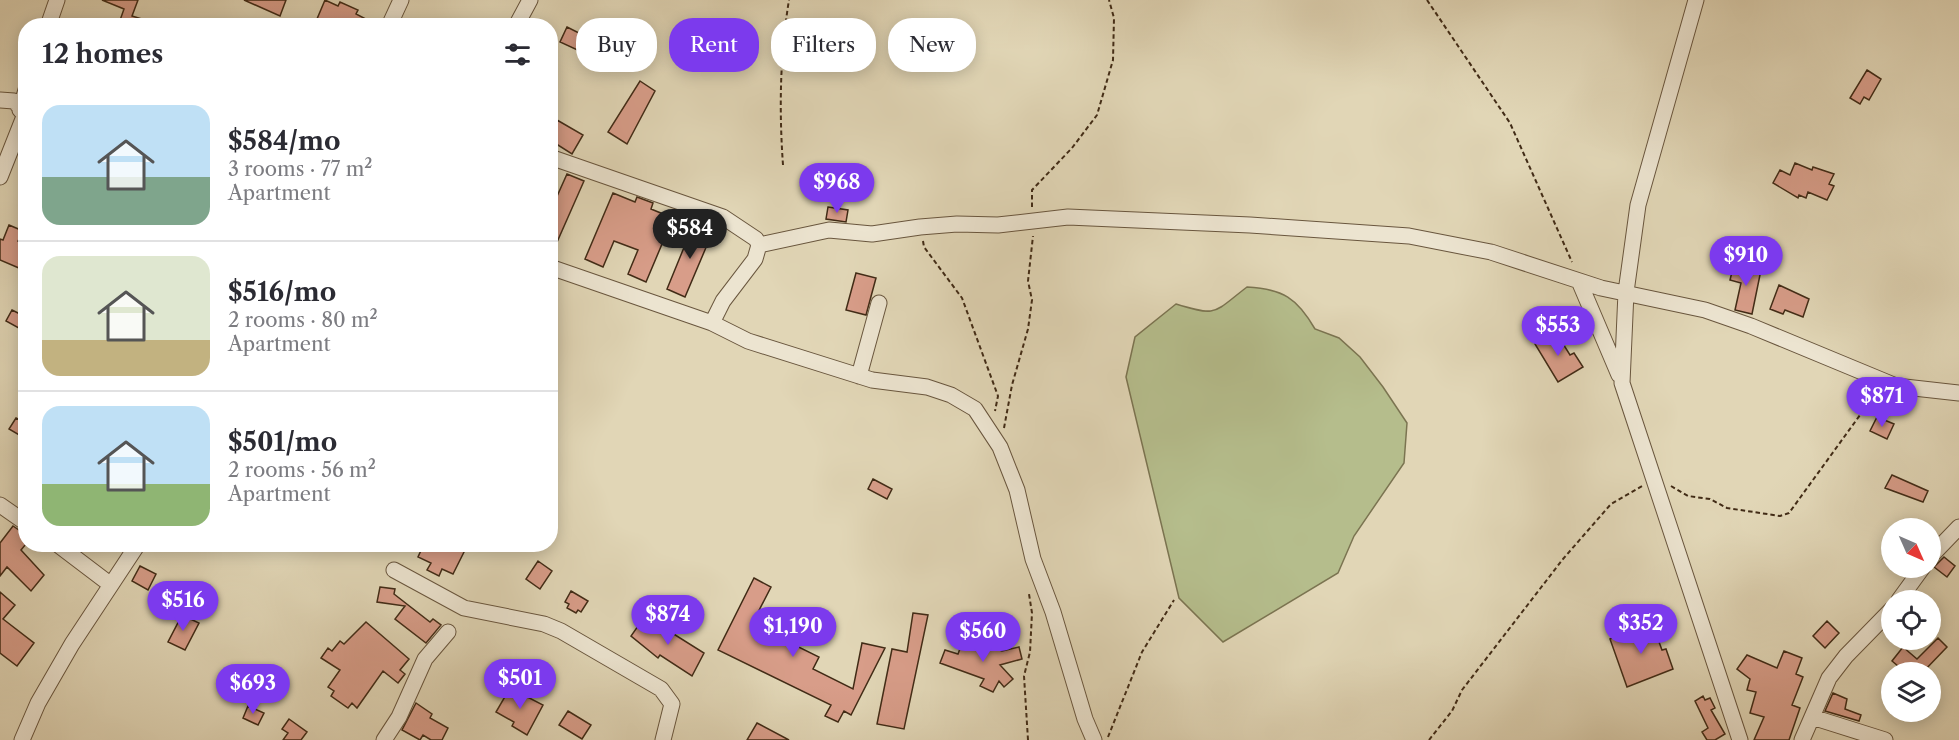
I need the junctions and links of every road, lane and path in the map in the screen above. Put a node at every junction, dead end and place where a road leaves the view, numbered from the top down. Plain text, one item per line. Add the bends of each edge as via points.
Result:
1 (57, 0) edge
2 (401, 0) edge
3 (530, 0) edge
4 (789, 0) edge
5 (1109, 0) edge
6 (1427, 0) edge
7 (1696, 0) edge
8 (51, 18) edge
9 (393, 18) edge
10 (520, 18) edge
11 (0, 100) edge
12 (18, 106) edge
13 (18, 129) edge
14 (558, 160) edge
15 (783, 165) dead end
16 (0, 177) edge
17 (1032, 220) junction
18 (920, 227) junction
19 (759, 245) junction
20 (558, 270) edge
21 (1579, 281) junction
22 (1626, 292) junction
23 (879, 303) dead end
24 (712, 323) junction
25 (859, 376) junction
26 (1880, 382) junction
27 (1622, 383) junction
28 (1959, 393) edge
29 (988, 429) junction
30 (1000, 447) junction
31 (1654, 482) junction
32 (0, 506) edge
33 (18, 518) edge
34 (1959, 526) edge
35 (1941, 545) edge
36 (68, 552) edge
37 (133, 552) edge
38 (1036, 566) junction
39 (394, 570) dead end
40 (111, 585) junction
41 (1174, 600) dead end
42 (1881, 620) edge
43 (448, 632) dead end
44 (1812, 717) junction
45 (22, 740) edge
46 (384, 740) edge
47 (663, 740) edge
48 (1028, 740) edge
49 (1094, 740) edge
50 (1108, 740) edge
51 (1429, 740) edge
52 (1740, 740) edge
53 (1802, 740) edge
54 (1885, 740) edge

1 - 8 street
2 - 9 street
3 - 10 street
4 - 15 path via 782,42 779,117
5 - 17 path via 1114,18 1113,60 1096,116 1032,190
6 - 21 path via 1510,123
7 - 22 street via 1638,205
11 - 12 street via 14,101
13 - 16 street
14 - 19 street via 723,217
17 - 18 street
17 - 21 street via 1068,217 1250,225 1409,237 1491,252
17 - 30 path via 1028,329
18 - 19 street via 872,234 828,230
18 - 29 path via 924,247 962,298 998,396
19 - 24 street via 755,259
20 - 24 street
21 - 22 street
21 - 27 street
22 - 26 street via 1705,310
22 - 27 street
23 - 25 street
24 - 25 street via 748,341
25 - 29 street via 951,395 975,409
26 - 28 street
26 - 31 path via 1874,398 1789,513 1780,516 1727,508
27 - 31 street
29 - 30 street
30 - 38 street via 1017,490
31 - 51 path via 1611,504 1505,634
31 - 52 street
32 - 33 street
34 - 35 street
36 - 40 street
37 - 40 street
38 - 48 path via 1028,584 1032,613 1024,676
38 - 49 street
39 - 47 street via 464,608 561,631 661,688 673,710
40 - 45 street via 38,703
41 - 50 path via 1142,652
42 - 44 street via 1829,678
43 - 46 street via 425,660
44 - 53 street
44 - 54 street

